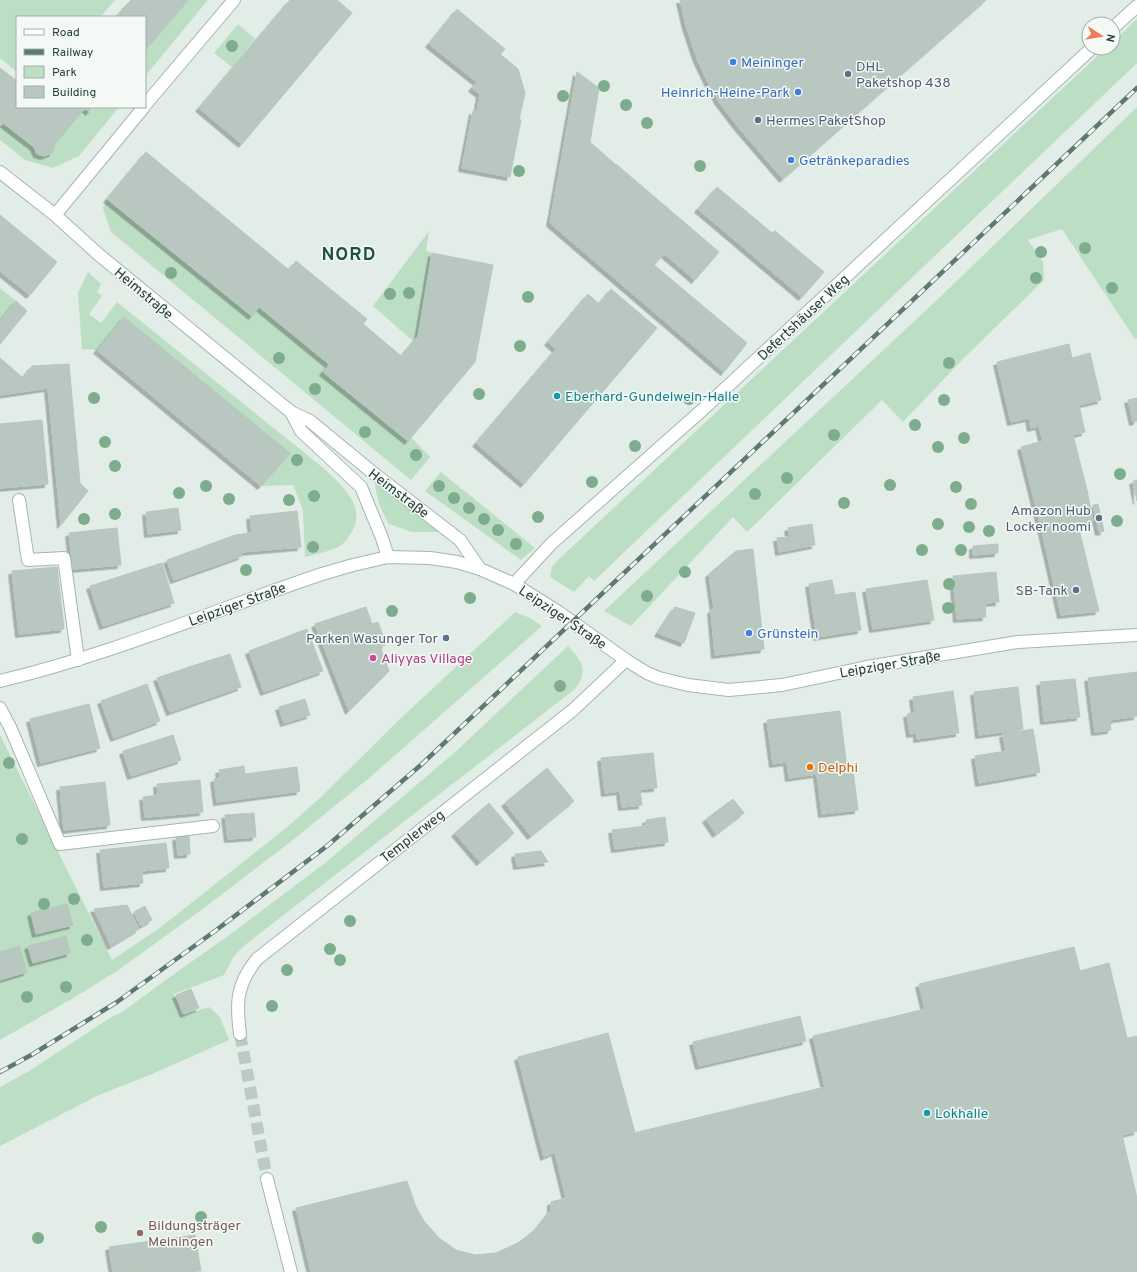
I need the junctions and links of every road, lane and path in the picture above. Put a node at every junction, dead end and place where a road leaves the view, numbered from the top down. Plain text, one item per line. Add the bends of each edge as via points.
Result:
1 (234, 0) edge
2 (1137, 6) edge
3 (1121, 21) edge
4 (1083, 56) edge
5 (146, 104) edge
6 (142, 108) edge
7 (0, 172) edge
8 (55, 215) junction
9 (290, 412) junction
10 (19, 500) dead end
11 (388, 557) junction
12 (480, 569) junction
13 (514, 584) junction
14 (1137, 635) edge
15 (78, 660) junction
16 (626, 660) junction
17 (0, 681) edge
18 (0, 708) edge
19 (213, 826) dead end
20 (240, 1034) tunnel mouth
21 (268, 1179) tunnel mouth
22 (291, 1272) edge

1 - 5 street
2 - 3 street
4 - 13 street, Defertshäuser Weg via 701,411 552,543
6 - 8 street
7 - 8 street, Heimstraße
8 - 9 street, Heimstraße via 98,254
9 - 11 street, Heimstraße via 301,431 361,487
9 - 12 street, Heimstraße via 310,421 460,540
10 - 15 street via 28,560 64,558
11 - 12 street, Leipziger Straße via 430,558
11 - 15 street, Leipziger Straße via 322,574
12 - 13 street, Leipziger Straße
13 - 16 street, Leipziger Straße
14 - 16 street, Leipziger Straße via 1018,642 782,685 729,690 659,678
15 - 17 street, Leipziger Straße
16 - 20 street, Templerweg via 573,710 257,959 248,971 238,997
18 - 19 street via 60,844
21 - 22 street

